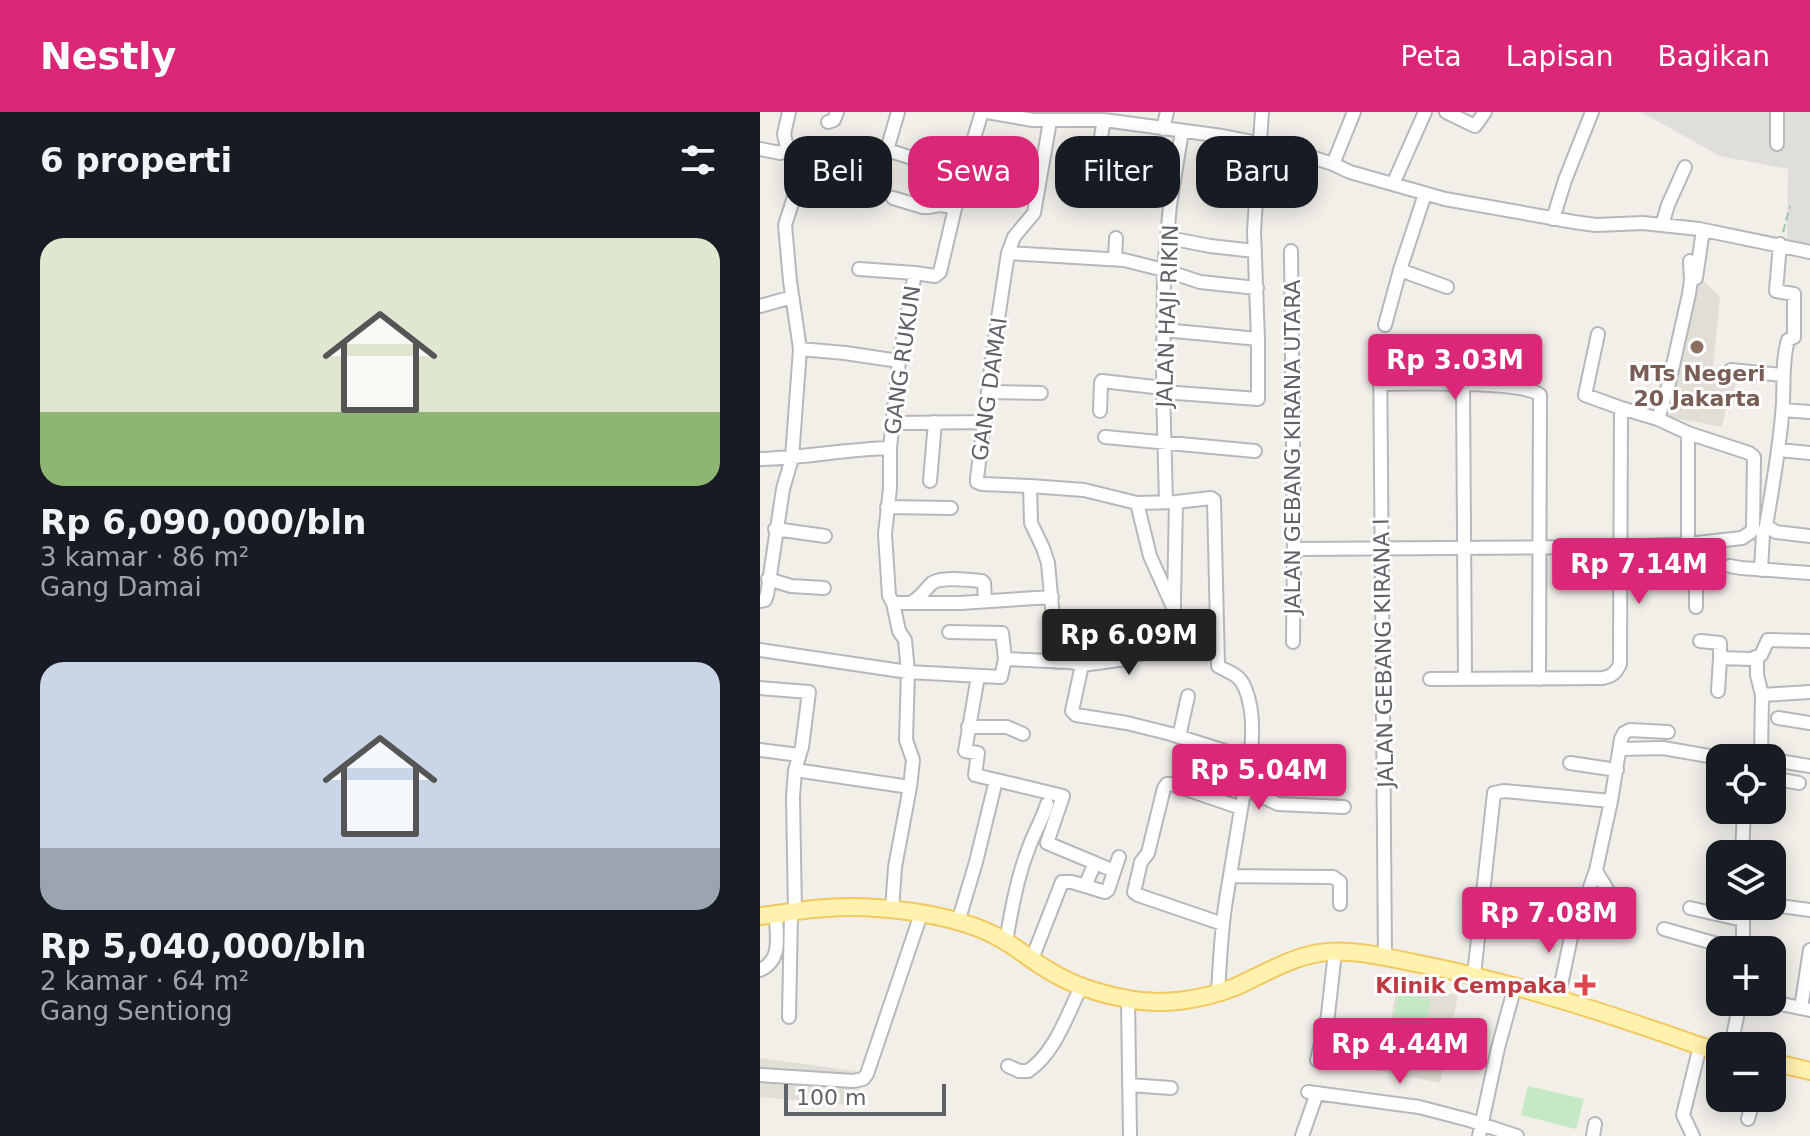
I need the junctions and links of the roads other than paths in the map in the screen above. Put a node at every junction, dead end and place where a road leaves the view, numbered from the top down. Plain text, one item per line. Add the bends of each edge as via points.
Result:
1 (789, 112) edge
2 (898, 112) edge
3 (984, 112) edge
4 (1167, 112) edge
5 (1262, 112) edge
6 (1354, 112) edge
7 (1425, 112) edge
8 (1446, 112) edge
9 (1485, 112) edge
10 (1592, 112) edge
11 (1777, 112) edge
12 (1104, 120) junction
13 (1050, 121) junction
14 (1163, 129) junction
15 (1182, 131) junction
16 (784, 136) edge
17 (976, 136) edge
18 (1101, 136) edge
19 (1222, 136) edge
20 (1260, 136) edge
21 (1777, 144) dead end
22 (760, 149) edge
23 (784, 150) edge
24 (908, 157) edge
25 (1318, 160) edge
26 (1333, 164) junction
27 (1685, 167) dead end
28 (1393, 184) junction
29 (1425, 194) junction
30 (893, 198) dead end
31 (908, 202) edge
32 (790, 208) edge
33 (954, 208) edge
34 (1255, 208) edge
35 (1553, 219) junction
36 (1662, 225) junction
37 (1703, 230) junction
38 (1116, 238) dead end
39 (1169, 238) junction
40 (1780, 244) junction
41 (1255, 251) junction
42 (1291, 251) dead end
43 (1810, 252) edge
44 (1008, 253) junction
45 (1115, 259) junction
46 (1690, 261) dead end
47 (859, 269) dead end
48 (1164, 270) junction
49 (1400, 270) junction
50 (915, 273) junction
51 (1447, 287) dead end
52 (1257, 288) junction
53 (1695, 288) dead end
54 (792, 297) junction
55 (760, 306) edge
56 (1385, 325) dead end
57 (1164, 330) junction
58 (1598, 334) dead end
59 (1794, 337) junction
60 (1810, 338) edge
61 (1258, 339) junction
62 (1380, 348) dead end
63 (800, 349) junction
64 (899, 361) junction
65 (1731, 370) dead end
66 (1783, 375) junction
67 (1380, 384) junction
68 (1463, 384) junction
69 (1163, 390) junction
70 (988, 392) junction
71 (1041, 393) dead end
72 (1621, 408) junction
73 (1783, 410) junction
74 (1100, 411) dead end
75 (1810, 412) edge
76 (1658, 419) junction
77 (935, 422) junction
78 (985, 422) junction
79 (893, 423) junction
80 (1688, 433) junction
81 (1105, 437) dead end
82 (1164, 443) junction
83 (890, 448) junction
84 (1779, 450) junction
85 (1255, 451) dead end
86 (1810, 453) edge
87 (792, 458) junction
88 (760, 459) edge
89 (930, 481) dead end
90 (1030, 486) junction
91 (1171, 502) junction
92 (1137, 503) junction
93 (887, 507) junction
94 (951, 508) dead end
95 (1766, 526) junction
96 (775, 529) junction
97 (825, 536) dead end
98 (1810, 536) edge
99 (1692, 544) junction
100 (766, 546) edge
101 (1382, 547) junction
102 (1464, 547) junction
103 (1541, 547) junction
104 (1622, 547) junction
105 (1294, 549) junction
106 (1730, 566) dead end
107 (1761, 570) junction
108 (1810, 573) edge
109 (768, 579) junction
110 (824, 588) dead end
111 (1052, 597) junction
112 (760, 601) edge
113 (985, 601) junction
114 (893, 603) junction
115 (910, 603) junction
116 (1696, 607) dead end
117 (1174, 609) junction
118 (949, 632) dead end
119 (1700, 641) dead end
120 (1810, 641) edge
121 (1293, 642) dead end
122 (760, 650) edge
123 (1720, 658) junction
124 (1757, 658) junction
125 (1005, 659) junction
126 (1057, 662) junction
127 (1082, 665) junction
128 (908, 672) junction
129 (978, 676) junction
130 (1430, 679) dead end
131 (1465, 679) junction
132 (1539, 679) junction
133 (760, 688) edge
134 (1718, 691) dead end
135 (1810, 692) edge
136 (1762, 695) junction
137 (1188, 696) dead end
138 (1778, 718) dead end
139 (1810, 723) edge
140 (968, 727) junction
141 (1668, 732) dead end
142 (1023, 734) dead end
143 (1179, 737) junction
144 (1761, 744) edge
145 (1620, 749) junction
146 (760, 750) edge
147 (799, 755) junction
148 (1706, 756) edge
149 (1249, 762) junction
150 (1786, 762) edge
151 (1570, 763) dead end
152 (1810, 766) edge
153 (795, 770) junction
154 (1617, 770) junction
155 (996, 780) junction
156 (1786, 781) edge
157 (1799, 783) dead end
158 (1323, 784) dead end
159 (910, 787) junction
160 (1246, 789) junction
161 (1611, 801) junction
162 (1047, 804) dead end
163 (1344, 807) dead end
164 (1241, 808) junction
165 (1119, 857) dead end
166 (1095, 863) junction
167 (1596, 870) junction
168 (1231, 876) junction
169 (1113, 877) junction
170 (1085, 886) junction
171 (1134, 890) junction
172 (1340, 904) dead end
173 (1786, 907) edge
174 (1581, 908) junction
175 (1690, 908) dead end
176 (892, 910) junction
177 (1810, 910) edge
178 (1706, 912) edge
179 (781, 914) edge
180 (921, 914) junction
181 (1743, 920) edge
182 (958, 922) junction
183 (1223, 924) junction
184 (1664, 929) dead end
185 (1741, 936) edge
186 (1706, 941) edge
187 (1006, 942) junction
188 (1810, 950) edge
189 (1335, 952) junction
190 (1385, 957) junction
191 (1032, 959) junction
192 (760, 970) edge
193 (1474, 975) junction
194 (1808, 975) edge
195 (1515, 986) junction
196 (1081, 987) junction
197 (1218, 992) junction
198 (1128, 999) junction
199 (1558, 999) junction
200 (1805, 1009) edge
201 (789, 1017) dead end
202 (1700, 1046) junction
203 (1706, 1048) edge
204 (1317, 1060) dead end
205 (1786, 1065) edge
206 (1008, 1066) dead end
207 (1810, 1071) edge
208 (760, 1075) edge
209 (1129, 1085) junction
210 (1171, 1088) dead end
211 (1750, 1112) edge
212 (1748, 1119) dead end
213 (1480, 1130) edge
214 (1130, 1136) edge
215 (1302, 1136) edge
216 (1517, 1136) edge
217 (1693, 1136) edge

1 - 16 street
2 - 24 street via 886,148
3 - 13 street
3 - 17 street, GANG RUKUN
4 - 14 street
5 - 20 street
6 - 26 street
7 - 28 street
8 - 9 street via 1475,126
10 - 35 street
11 - 21 street
12 - 13 street
12 - 14 street
12 - 18 street
13 - 44 street, GANG DAMAI via 1034,213
14 - 15 street
15 - 19 street
15 - 39 street, JALAN HAJI RIKIN
22 - 23 street
25 - 26 street
26 - 28 street
27 - 36 street
28 - 29 street
29 - 35 street
29 - 49 street
30 - 31 street
32 - 54 street via 785,225
33 - 50 street, GANG RUKUN via 940,274
34 - 41 street
35 - 36 street
36 - 37 street
37 - 40 street
37 - 53 street
38 - 45 street
39 - 41 street
39 - 48 street, JALAN HAJI RIKIN
40 - 43 street
40 - 59 street via 1776,291 1794,294
41 - 52 street
42 - 105 street, JALAN GEBANG KIRANA UTARA
44 - 45 street
44 - 70 street, GANG DAMAI
45 - 48 street
46 - 76 street via 1683,327
47 - 50 street
48 - 52 street via 1200,282
48 - 57 street, JALAN HAJI RIKIN
49 - 51 street
49 - 56 street
50 - 64 street, GANG RUKUN
52 - 61 street
54 - 55 street
54 - 63 street
57 - 61 street
57 - 69 street, JALAN HAJI RIKIN
58 - 72 street via 1585,395
59 - 60 street
59 - 66 street via 1787,342
61 - 69 street via 1258,399
62 - 67 street, JALAN GEBANG KIRANA I
63 - 64 street
63 - 87 street
64 - 79 street, GANG RUKUN
65 - 66 street
66 - 73 street
67 - 68 street
67 - 101 street, JALAN GEBANG KIRANA I
68 - 102 street
68 - 103 street via 1530,389 1540,395
69 - 74 street via 1102,381
69 - 82 street, JALAN HAJI RIKIN
70 - 71 street
70 - 78 street, GANG DAMAI
72 - 76 street
72 - 104 street
73 - 75 street
73 - 84 street
76 - 80 street
77 - 78 street
77 - 79 street
77 - 89 street
78 - 90 street, GANG DAMAI via 977,482
79 - 83 street, GANG RUKUN
80 - 99 street
80 - 99 street via 1754,457 1753,528 1742,538
81 - 82 street
82 - 85 street
82 - 91 street, JALAN HAJI RIKIN
83 - 87 street
83 - 93 street, GANG RUKUN
84 - 86 street
84 - 95 street
87 - 88 street
87 - 96 street
90 - 92 street via 1084,490
90 - 111 street via 1031,523 1046,555
91 - 92 street
91 - 117 street, JALAN HAJI RIKIN
91 - 149 street via 1214,500 1218,666 1236,674 1245,686 1252,715
92 - 117 street via 1150,556
93 - 94 street
93 - 114 street, GANG RUKUN via 888,588
95 - 98 street
95 - 107 street
96 - 97 street
96 - 100 street
99 - 104 street
99 - 116 street
100 - 109 street
101 - 102 street
101 - 105 street
101 - 190 street, JALAN GEBANG KIRANA I
102 - 103 street
102 - 131 street
103 - 104 street
103 - 132 street
104 - 132 street via 1620,664 1615,673 1603,678
105 - 121 street, JALAN GEBANG KIRANA UTARA
106 - 107 street
107 - 108 street
109 - 110 street
109 - 112 street via 767,595
111 - 113 street
111 - 126 street
113 - 115 street
113 - 115 street via 984,582 943,579 933,581
114 - 115 street
114 - 128 street, GANG RUKUN
117 - 127 street, JALAN HAJI RIKIN via 1173,651
118 - 125 street via 1002,633
119 - 123 street via 1720,643
120 - 124 street via 1768,640
122 - 128 street
123 - 124 street
123 - 134 street
124 - 136 street
125 - 126 street
125 - 129 street via 1001,677
126 - 127 street
127 - 143 street via 1074,714
128 - 129 street
128 - 159 street, GANG RUKUN
129 - 140 street
130 - 131 street
131 - 132 street
133 - 147 street via 809,692
135 - 136 street
136 - 144 street
137 - 143 street
138 - 139 street
140 - 142 street via 1007,727
140 - 155 street via 965,751 978,753 975,775
141 - 145 street via 1627,731
143 - 149 street
145 - 148 street via 1663,748
145 - 154 street
146 - 147 street
147 - 153 street
149 - 158 street
149 - 160 street
150 - 152 street
151 - 154 street
153 - 159 street
153 - 179 street
154 - 161 street
155 - 166 street via 1063,796 1047,843
155 - 182 street
156 - 157 street
159 - 176 street, GANG RUKUN
160 - 163 street via 1278,804
160 - 164 street
161 - 167 street
161 - 193 street via 1494,793
162 - 187 street via 1028,848
164 - 168 street
164 - 171 street via 1167,784
165 - 169 street
166 - 169 street
166 - 170 street
167 - 174 street
167 - 174 street via 1609,902
168 - 172 street via 1333,877 1340,882
168 - 183 street
169 - 170 street via 1105,892
169 - 171 street
170 - 191 street via 1062,882
171 - 183 street
173 - 177 street
174 - 199 street
175 - 178 street
176 - 179 main road via 825,908
176 - 180 main road
179 - 192 street via 777,951 771,964
179 - 201 street
180 - 182 main road
180 - 208 street via 863,1079
181 - 185 street
182 - 187 main road
183 - 197 street
184 - 186 street
187 - 191 main road
188 - 194 street
189 - 190 main road
189 - 197 main road via 1295,960
189 - 204 street
190 - 193 main road
191 - 196 main road
193 - 195 main road
194 - 200 street
195 - 199 main road
195 - 213 street
196 - 198 main road
196 - 206 street via 1043,1057 1028,1071
197 - 198 main road via 1159,1002
198 - 209 street
199 - 202 main road
202 - 203 main road
202 - 217 street via 1683,1115
205 - 207 main road
209 - 210 street
209 - 214 street
211 - 212 street
213 - 215 street via 1419,1107 1313,1092
213 - 216 street

